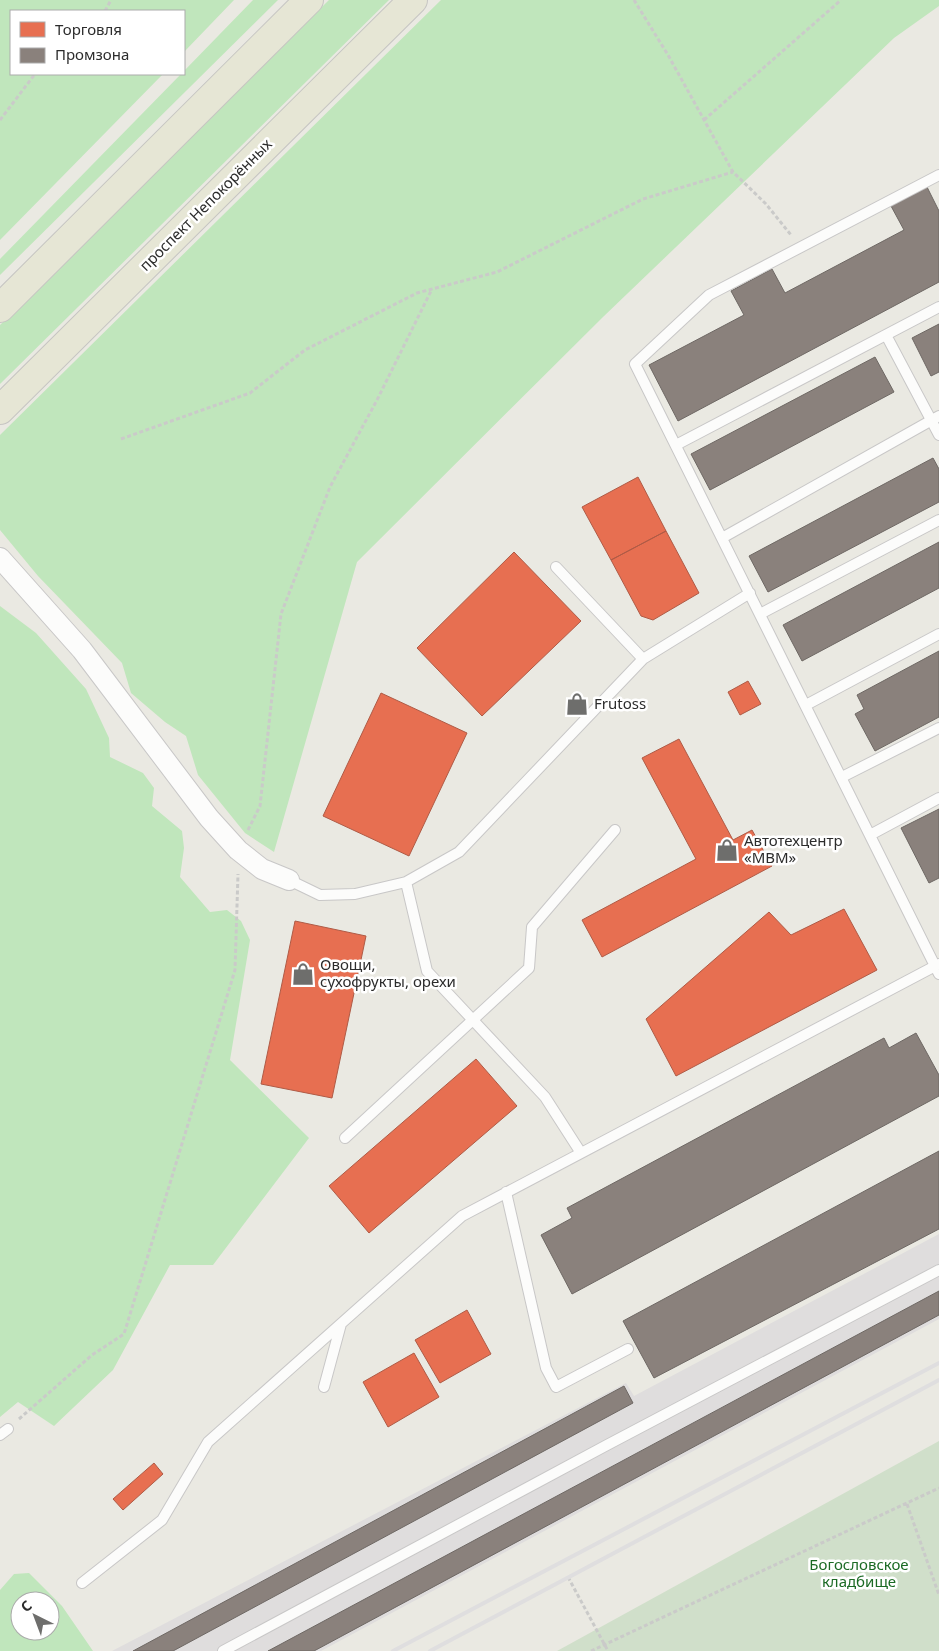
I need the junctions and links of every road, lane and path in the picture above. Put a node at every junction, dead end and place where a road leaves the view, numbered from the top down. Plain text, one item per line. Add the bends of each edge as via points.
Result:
1 (309, 0) edge
2 (413, 0) edge
3 (634, 0) edge
4 (841, 0) edge
5 (34, 75) edge
6 (0, 120) edge
7 (704, 120) junction
8 (733, 172) junction
9 (939, 175) edge
10 (801, 246) junction
11 (432, 289) junction
12 (939, 307) edge
13 (0, 308) edge
14 (886, 335) junction
15 (0, 410) edge
16 (935, 418) edge
17 (939, 435) edge
18 (121, 439) dead end
19 (676, 445) junction
20 (939, 520) edge
21 (722, 538) junction
22 (0, 558) edge
23 (556, 567) dead end
24 (750, 593) junction
25 (760, 614) junction
26 (939, 634) edge
27 (643, 659) junction
28 (806, 705) junction
29 (939, 728) edge
30 (842, 777) junction
31 (939, 798) edge
32 (615, 830) dead end
33 (870, 835) junction
34 (238, 850) junction
35 (289, 880) joint
36 (406, 882) junction
37 (938, 968) edge
38 (473, 1020) junction
39 (345, 1138) dead end
40 (581, 1152) junction
41 (506, 1192) junction
42 (939, 1270) edge
43 (342, 1323) junction
44 (628, 1349) dead end
45 (324, 1387) dead end
46 (4, 1432) edge
47 (939, 1488) edge
48 (907, 1504) junction
49 (568, 1577) dead end
50 (82, 1583) dead end
51 (939, 1595) edge
52 (604, 1644) junction
53 (223, 1651) edge
54 (591, 1651) edge
55 (608, 1651) edge

1 - 13 main road
2 - 15 main road, проспект Непокорённых
3 - 7 path
4 - 7 path
5 - 6 path
7 - 8 path
8 - 10 path via 766,204
8 - 11 path via 643,199 497,272
9 - 10 lane
10 - 19 lane via 709,294 636,364
11 - 18 path via 417,293 305,350 250,394
11 - 34 path via 330,487 281,614 260,806
12 - 14 lane
14 - 16 lane
14 - 19 lane
16 - 17 lane
16 - 21 lane
19 - 21 lane
20 - 25 lane
21 - 24 lane
22 - 34 street via 82,650 209,818
23 - 27 lane
24 - 25 lane
24 - 27 lane
25 - 28 lane
26 - 28 lane
27 - 36 lane via 460,852
28 - 30 lane
29 - 30 lane
30 - 33 lane
31 - 33 lane
32 - 38 lane via 532,927 529,968
33 - 37 lane
34 - 35 street via 262,869
34 - 46 path via 235,970 124,1334 92,1355
35 - 36 lane via 320,895 355,894
36 - 38 lane via 428,972
37 - 40 lane
38 - 39 lane
38 - 40 lane via 545,1097
40 - 41 lane
41 - 43 lane via 462,1216
41 - 44 lane via 546,1368 556,1387
42 - 53 lane
43 - 45 lane
43 - 50 lane via 208,1442 162,1520
47 - 48 path
48 - 51 path
48 - 52 path
49 - 52 path
52 - 54 path
52 - 55 path

